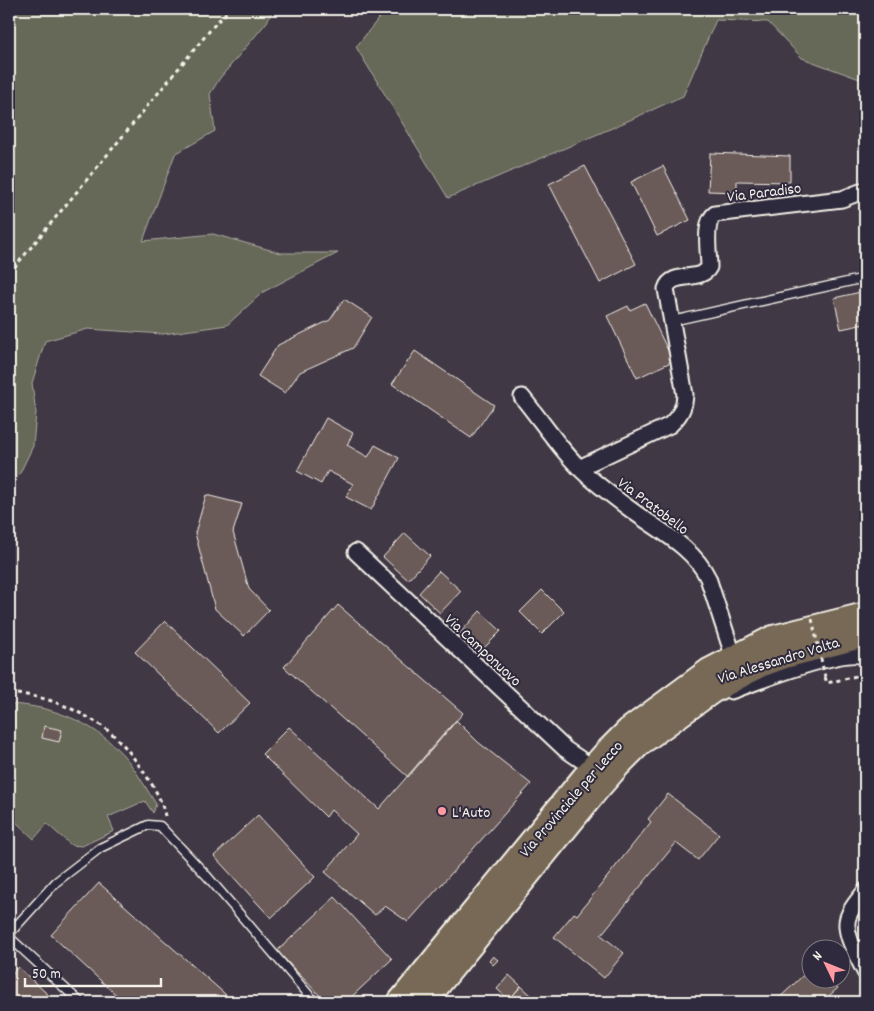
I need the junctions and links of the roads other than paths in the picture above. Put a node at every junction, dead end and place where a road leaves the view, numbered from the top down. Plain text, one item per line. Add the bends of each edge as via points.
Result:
1 (865, 190) edge
2 (865, 278) edge
3 (672, 321) junction
4 (522, 397) dead end
5 (579, 468) junction
6 (356, 552) dead end
7 (865, 615) edge
8 (865, 635) edge
9 (865, 657) edge
10 (735, 659) junction
11 (706, 695) junction
12 (593, 768) junction
13 (562, 831) junction
14 (865, 891) edge
15 (9, 935) edge
16 (865, 972) edge
17 (419, 979) junction
18 (865, 999) edge
19 (80, 1002) edge
20 (315, 1002) edge
21 (400, 1002) edge
22 (414, 1002) edge
23 (424, 1002) edge
24 (861, 1002) edge

1 - 3 street, Via Paradiso via 842,199 712,216 708,224 708,270 672,280 667,285
2 - 3 lane
3 - 5 street, Via Paradiso via 685,395 681,414 670,425
4 - 5 street, Via Pratobello
5 - 10 street, Via Pratobello via 625,506 670,536 704,568
6 - 12 street, Via Camponuovo via 565,749
7 - 10 main road, Via Provinciale per Lecco via 805,624
8 - 11 main road, Via Provinciale per Lecco via 760,665
9 - 11 street, Via Alessandro Volta via 860,654 836,657
10 - 11 street via 736,666 710,683
10 - 12 main road, Via Provinciale per Lecco via 702,676 629,730
11 - 13 main road, Via Provinciale per Lecco via 640,743 602,782
12 - 13 street via 596,776 563,818
12 - 17 main road, Via Provinciale per Lecco
13 - 23 main road, Via Provinciale per Lecco
14 - 16 street via 848,915 846,924
15 - 19 lane
15 - 20 lane via 56,882 100,848 148,825 160,826
17 - 21 main road, Via Provinciale per Lecco
17 - 22 street via 422,991
18 - 24 lane

